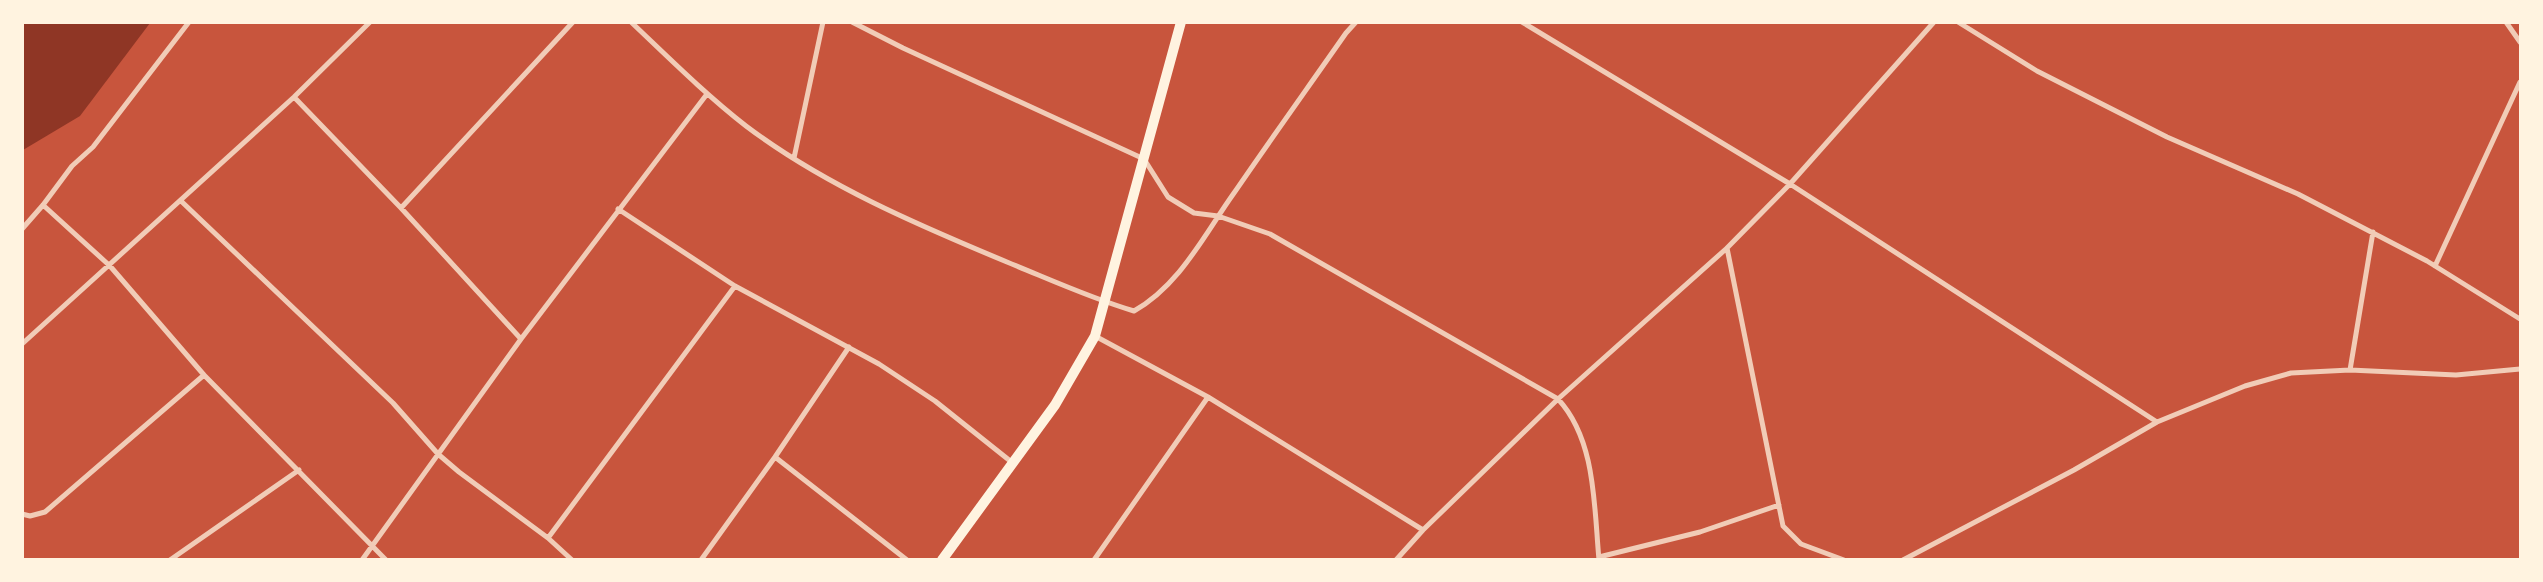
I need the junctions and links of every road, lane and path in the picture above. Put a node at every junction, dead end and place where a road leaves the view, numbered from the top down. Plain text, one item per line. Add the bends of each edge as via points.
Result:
1 (190, 22) edge
2 (370, 22) edge
3 (573, 22) edge
4 (631, 22) edge
5 (823, 22) edge
6 (852, 22) edge
7 (1182, 22) edge
8 (1352, 22) edge
9 (1356, 22) edge
10 (1522, 22) edge
11 (1934, 22) edge
12 (1958, 22) edge
13 (2506, 22) edge
14 (1346, 33) junction
15 (2520, 42) edge
16 (2520, 82) edge
17 (707, 94) junction
18 (294, 97) junction
19 (794, 158) junction
20 (1144, 159) junction
21 (1790, 184) junction
22 (181, 201) junction
23 (43, 205) junction
24 (402, 208) junction
25 (618, 209) junction
26 (1218, 216) junction
27 (22, 229) edge
28 (2372, 232) junction
29 (1727, 248) junction
30 (110, 266) junction
31 (2435, 266) junction
32 (735, 286) junction
33 (1103, 302) junction
34 (2520, 319) edge
35 (1095, 336) junction
36 (521, 339) junction
37 (22, 344) edge
38 (850, 347) junction
39 (2520, 369) edge
40 (2350, 370) junction
41 (204, 375) junction
42 (1208, 397) junction
43 (1558, 399) junction
44 (2157, 422) junction
45 (438, 454) junction
46 (775, 457) junction
47 (1014, 464) junction
48 (299, 470) junction
49 (1779, 505) junction
50 (22, 514) edge
51 (1423, 530) junction
52 (548, 538) junction
53 (372, 546) junction
54 (1599, 558) edge
55 (170, 560) edge
56 (362, 560) edge
57 (386, 560) edge
58 (572, 560) edge
59 (700, 560) edge
60 (907, 560) edge
61 (942, 560) edge
62 (1094, 560) edge
63 (1396, 560) edge
64 (1844, 560) edge
65 (1903, 560) edge

1 - 23 street via 93,147 72,166
2 - 18 street
3 - 24 street
4 - 17 street
5 - 19 street
6 - 20 street
7 - 20 main road
8 - 14 street
9 - 14 street
10 - 21 street
11 - 21 street
12 - 28 street via 2046,76 2167,137 2298,194
13 - 15 street
14 - 26 street
16 - 31 street
17 - 19 street
17 - 25 street
18 - 22 street
18 - 24 street
19 - 33 street via 933,232
20 - 26 street via 1168,197 1194,213
20 - 33 main road
21 - 29 street
21 - 44 street
22 - 30 street
22 - 45 street via 393,403
23 - 27 street
23 - 30 street
24 - 36 street
25 - 32 street
25 - 36 street
26 - 33 street via 1189,260 1150,302 1134,311
26 - 43 street via 1270,234
28 - 31 street
28 - 40 street
29 - 43 street
29 - 49 street
30 - 37 street
30 - 41 street
31 - 34 street
32 - 38 street
32 - 52 street
33 - 35 main road
35 - 42 street
35 - 47 main road via 1055,405
36 - 45 street
38 - 46 street
38 - 47 street via 935,401
39 - 40 street via 2456,375
40 - 44 street via 2291,373 2245,386
41 - 48 street
41 - 50 street via 44,512 30,516
42 - 51 street
42 - 62 street
43 - 51 street
43 - 54 street via 1572,414 1583,441 1590,470
44 - 65 street via 2074,470
45 - 52 street
45 - 53 street
46 - 59 street
46 - 60 street
47 - 61 main road
48 - 53 street
48 - 55 street
49 - 54 street via 1700,532
49 - 64 street via 1783,526 1801,544
51 - 63 street
52 - 58 street
53 - 56 street
53 - 57 street

